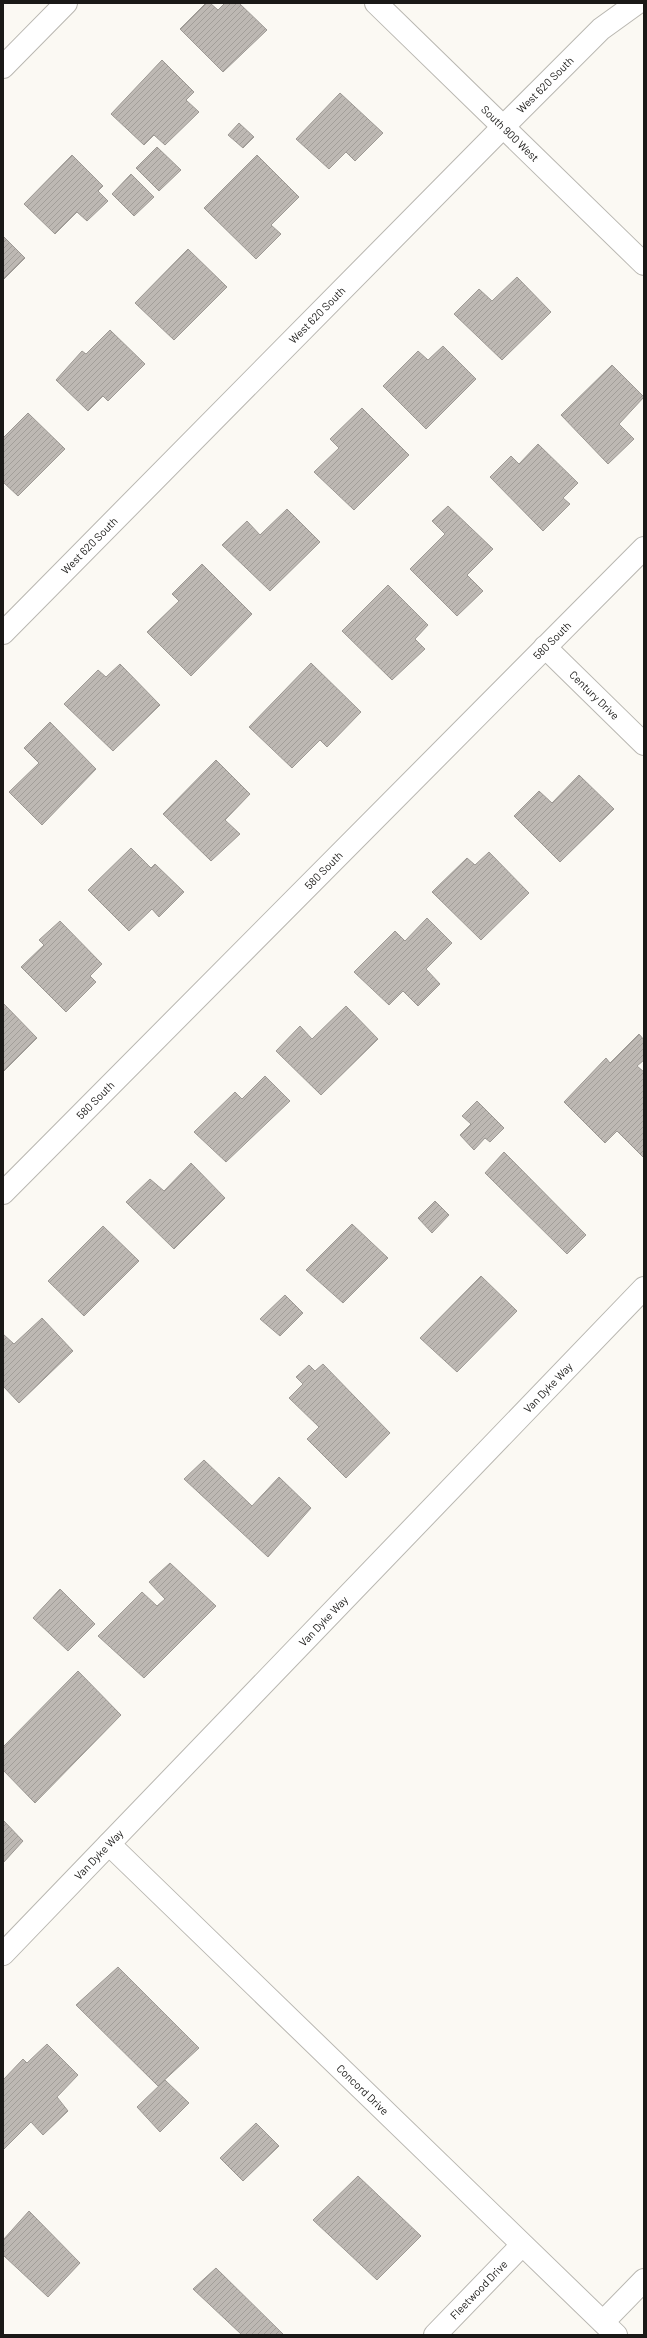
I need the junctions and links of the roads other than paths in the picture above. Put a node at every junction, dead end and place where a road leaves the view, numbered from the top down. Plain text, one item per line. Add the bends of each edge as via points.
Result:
1 (66, 3) edge
2 (376, 3) edge
3 (637, 3) edge
4 (3, 67) edge
5 (503, 127) junction
6 (644, 264) edge
7 (644, 548) edge
8 (3, 632) edge
9 (545, 647) junction
10 (644, 744) edge
11 (3, 1194) edge
12 (644, 1288) edge
13 (109, 1844) junction
14 (3, 1954) edge
15 (522, 2244) junction
16 (644, 2280) edge
17 (609, 2329) edge
18 (435, 2335) edge

1 - 4 street
2 - 5 street, South 900 West
3 - 5 street, West 620 South via 601,29
5 - 6 street, South 900 West
5 - 8 street, West 620 South
7 - 9 street, 580 South
9 - 10 street, Century Drive
9 - 11 street, 580 South
12 - 13 street, Van Dyke Way
13 - 14 street, Van Dyke Way
13 - 15 street, Concord Drive
15 - 17 street, Concord Drive
15 - 18 street, Fleetwood Drive
16 - 17 street

